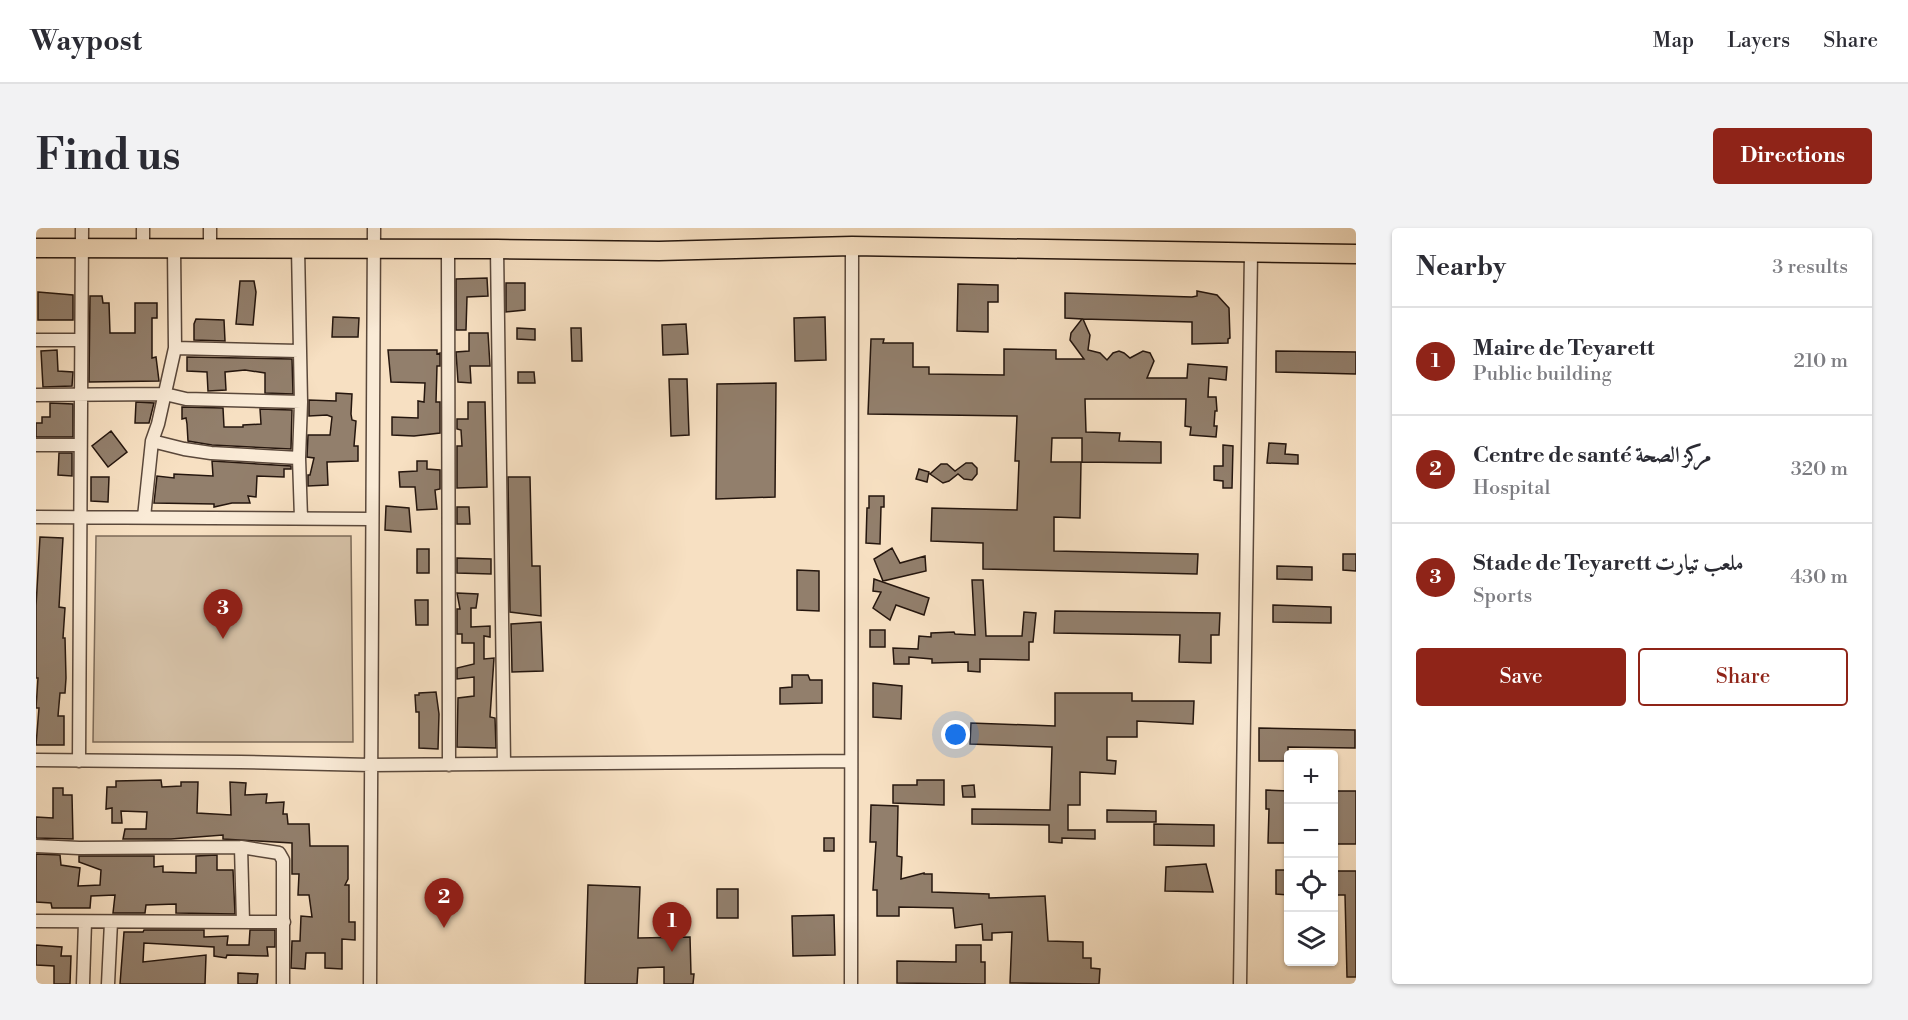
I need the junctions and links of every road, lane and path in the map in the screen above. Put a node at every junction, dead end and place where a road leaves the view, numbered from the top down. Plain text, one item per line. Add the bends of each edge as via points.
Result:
1 (82, 228) edge
2 (143, 228) edge
3 (210, 228) edge
4 (374, 228) edge
5 (852, 246) junction
6 (36, 248) edge
7 (82, 248) junction
8 (143, 248) junction
9 (174, 248) junction
10 (210, 248) junction
11 (298, 248) junction
12 (373, 248) junction
13 (448, 249) junction
14 (497, 249) junction
15 (1251, 253) junction
16 (1356, 254) edge
17 (36, 340) edge
18 (80, 340) junction
19 (175, 348) junction
20 (299, 351) junction
21 (80, 394) junction
22 (165, 394) junction
23 (36, 395) edge
24 (301, 402) junction
25 (152, 441) junction
26 (36, 445) edge
27 (80, 446) junction
28 (299, 458) junction
29 (36, 517) edge
30 (144, 517) junction
31 (79, 518) junction
32 (301, 518) junction
33 (372, 519) junction
34 (36, 760) edge
35 (79, 761) junction
36 (851, 761) junction
37 (504, 764) junction
38 (370, 765) junction
39 (449, 765) junction
40 (36, 846) edge
41 (241, 847) junction
42 (36, 921) edge
43 (85, 922) junction
44 (111, 922) junction
45 (243, 922) junction
46 (284, 922) junction
47 (83, 984) edge
48 (108, 984) edge
49 (283, 984) edge
50 (370, 984) edge
51 (851, 984) edge
52 (1240, 984) edge

1 - 7 street
2 - 8 street
3 - 10 street
4 - 12 street
5 - 14 highway via 659,251
5 - 15 highway
5 - 36 street
6 - 7 highway
7 - 8 highway
7 - 18 street
8 - 9 highway
9 - 10 highway
9 - 19 street
10 - 11 highway
11 - 12 highway
11 - 20 street
12 - 13 highway
12 - 33 street
13 - 14 highway
13 - 39 street
14 - 37 street
15 - 16 highway
15 - 52 street
17 - 18 street
18 - 21 street
19 - 20 street
19 - 22 street
20 - 24 street
21 - 22 street
21 - 23 street
21 - 27 street
22 - 24 street via 186,399
22 - 25 street
24 - 28 street
25 - 28 street via 211,453
25 - 30 street
26 - 27 street
27 - 31 street
28 - 32 street
29 - 31 street
30 - 31 street
30 - 32 street
31 - 35 street
32 - 33 street
33 - 38 street
34 - 35 street
35 - 38 street
36 - 37 street
36 - 51 street
37 - 39 street
38 - 39 street
38 - 50 street
40 - 41 street
41 - 45 street
41 - 46 street via 275,851 282,856
42 - 43 street
43 - 44 street
43 - 47 street
44 - 45 street
44 - 48 street
45 - 46 street
46 - 49 street

